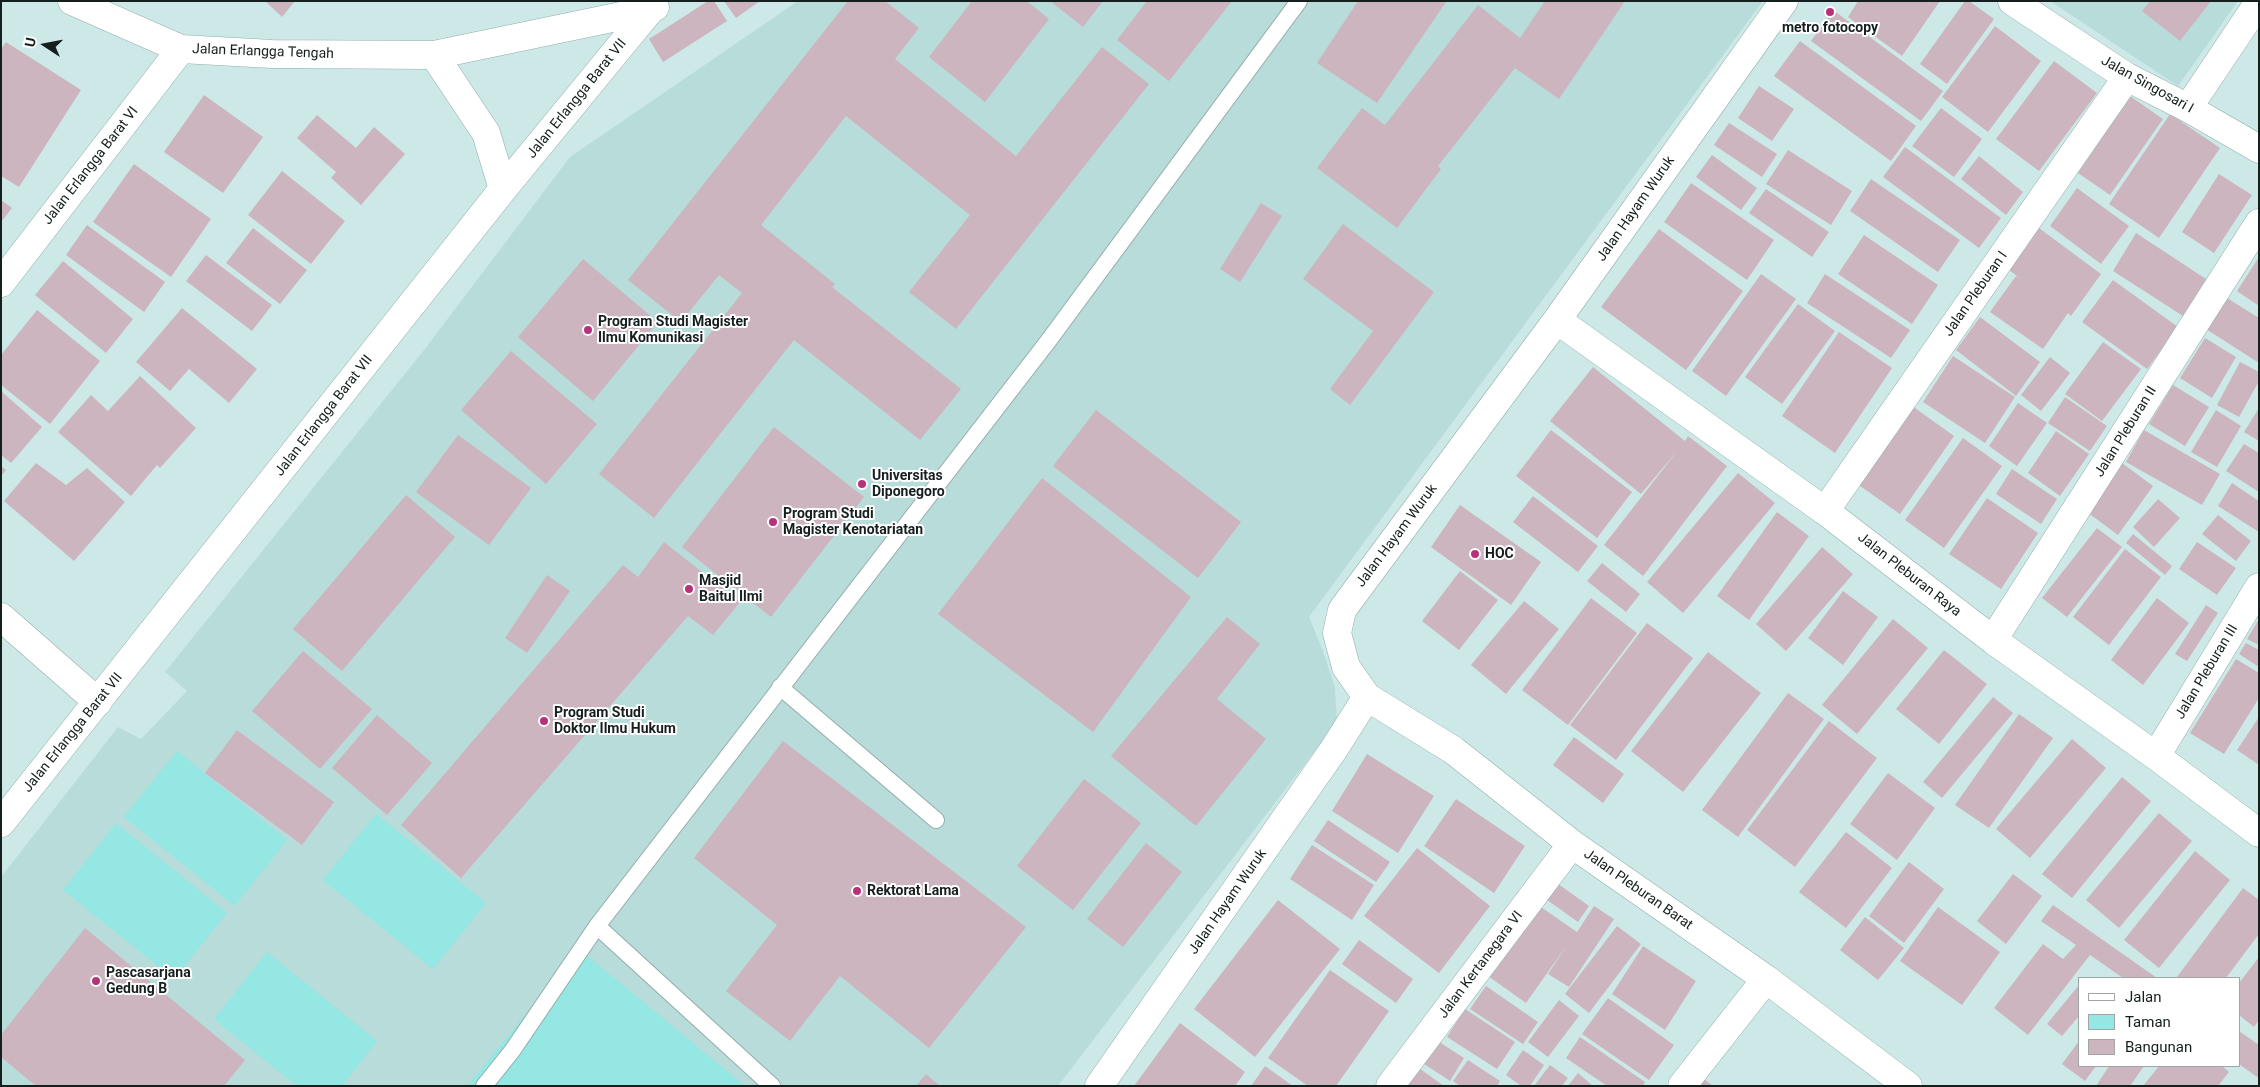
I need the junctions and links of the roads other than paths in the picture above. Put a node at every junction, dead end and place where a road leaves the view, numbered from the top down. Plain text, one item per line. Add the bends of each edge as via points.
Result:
1 (72, 1) edge
2 (1298, 1) edge
3 (1784, 1) edge
4 (2012, 1) edge
5 (2259, 2) edge
6 (656, 6) edge
7 (181, 49) junction
8 (434, 55) junction
9 (2128, 77) junction
10 (2188, 108) junction
11 (2259, 149) edge
12 (503, 189) junction
13 (2259, 223) edge
14 (1, 283) edge
15 (1557, 320) junction
16 (1825, 511) junction
17 (2259, 587) edge
18 (1, 617) edge
19 (1993, 640) junction
20 (780, 687) junction
21 (1366, 697) junction
22 (98, 702) junction
23 (2156, 756) junction
24 (936, 820) dead end
25 (1, 823) edge
26 (2259, 833) edge
27 (1572, 844) junction
28 (597, 926) junction
29 (1766, 978) junction
30 (484, 1086) edge
31 (772, 1086) edge
32 (1099, 1086) edge
33 (1390, 1086) edge
34 (1682, 1086) edge
35 (1908, 1086) edge

1 - 7 street, Jalan Erlangga Tengah
2 - 20 lane via 1049,340
3 - 15 street, Jalan Hayam Wuruk
4 - 9 street, Jalan Singosari I
5 - 10 street
6 - 8 street, Jalan Erlangga Tengah
6 - 12 street, Jalan Erlangga Barat VII
7 - 8 street, Jalan Erlangga Tengah via 272,54
7 - 14 street, Jalan Erlangga Barat VI
8 - 12 street via 486,133
9 - 10 street, Jalan Singosari I
9 - 16 street, Jalan Pleburan I
10 - 11 street, Jalan Singosari I
12 - 22 street, Jalan Erlangga Barat VII
13 - 19 street, Jalan Pleburan II
15 - 16 street, Jalan Pleburan Raya
15 - 21 street, Jalan Hayam Wuruk via 1342,610 1338,633 1346,668
16 - 19 street, Jalan Pleburan Raya
17 - 23 street, Jalan Pleburan III
18 - 22 street
19 - 23 street, Jalan Pleburan Raya
20 - 24 lane
20 - 28 lane
21 - 27 street, Jalan Pleburan Barat via 1453,750
21 - 32 street, Jalan Hayam Wuruk via 1328,758
22 - 25 street, Jalan Erlangga Barat VII
23 - 26 street, Jalan Pleburan Raya
27 - 29 street, Jalan Pleburan Barat
27 - 33 street, Jalan Kertanegara VI
28 - 30 lane via 512,1051
28 - 31 lane
29 - 34 street
29 - 35 street, Jalan Pleburan Barat

